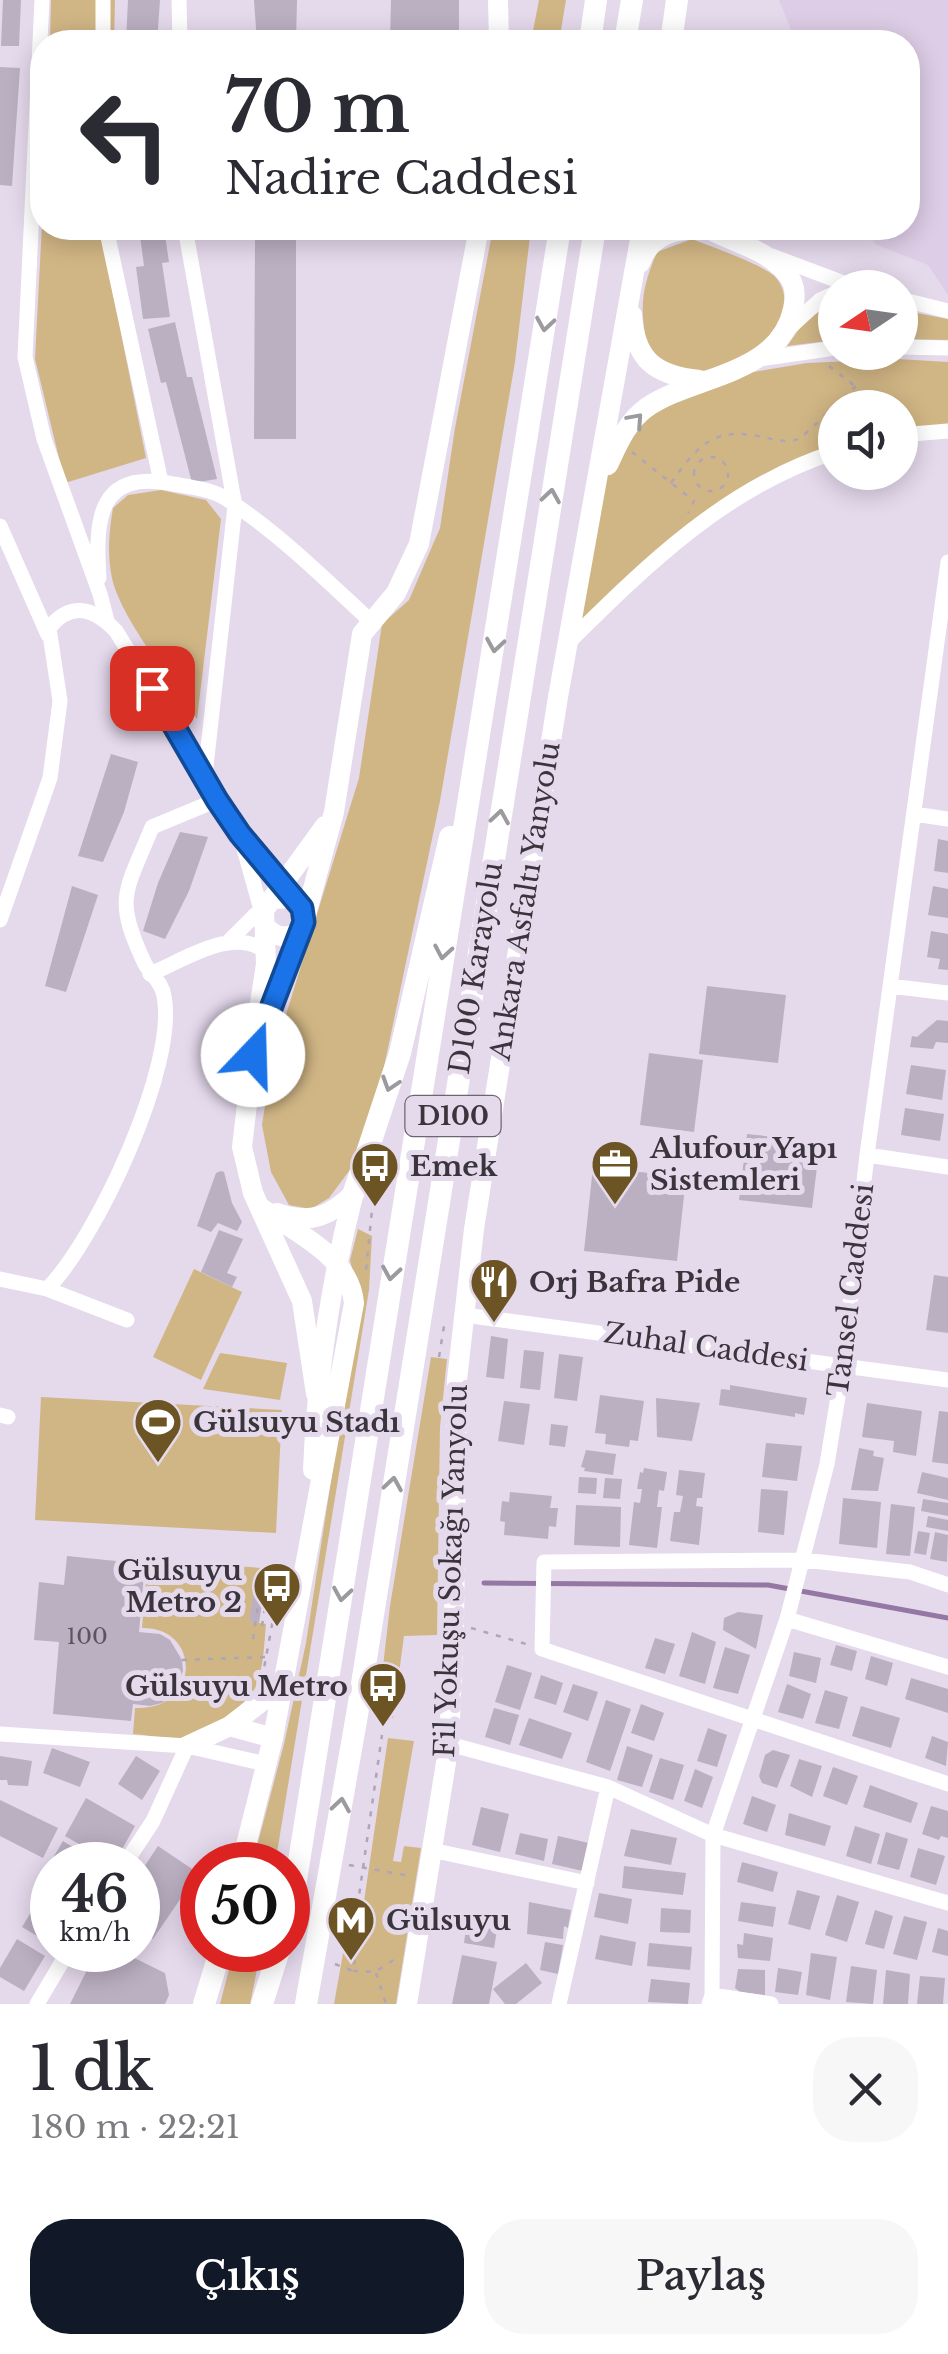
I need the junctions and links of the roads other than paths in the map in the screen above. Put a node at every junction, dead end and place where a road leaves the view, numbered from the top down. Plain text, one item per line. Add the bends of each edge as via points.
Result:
1 (42, 0) edge
2 (103, 0) edge
3 (179, 0) edge
4 (498, 0) edge
5 (596, 0) edge
6 (632, 0) edge
7 (677, 0) edge
8 (41, 30) edge
9 (103, 30) edge
10 (180, 30) edge
11 (499, 30) edge
12 (592, 30) edge
13 (627, 30) edge
14 (673, 30) edge
15 (34, 240) edge
16 (109, 240) edge
17 (188, 240) edge
18 (477, 240) edge
19 (558, 240) edge
20 (593, 240) edge
21 (640, 240) edge
22 (654, 240) edge
23 (734, 240) edge
24 (759, 251) junction
25 (818, 273) edge
26 (631, 289) junction
27 (818, 302) edge
28 (918, 304) edge
29 (948, 311) edge
30 (786, 331) junction
31 (918, 348) edge
32 (948, 348) edge
33 (818, 349) edge
34 (759, 359) junction
35 (706, 380) junction
36 (948, 431) edge
37 (918, 434) edge
38 (818, 459) edge
39 (161, 482) junction
40 (596, 489) junction
41 (235, 506) junction
42 (0, 526) edge
43 (948, 562) edge
44 (100, 594) junction
45 (107, 621) junction
46 (364, 625) junction
47 (943, 632) edge
48 (50, 639) junction
49 (568, 643) junction
50 (483, 718) junction
51 (205, 775) junction
52 (217, 800) junction
53 (334, 812) junction
54 (914, 814) junction
55 (948, 819) edge
56 (240, 834) junction
57 (269, 907) junction
58 (301, 912) junction
59 (0, 920) edge
60 (229, 941) junction
61 (266, 952) junction
62 (150, 974) junction
63 (890, 986) junction
64 (948, 993) edge
65 (253, 1055) junction
66 (867, 1155) junction
67 (948, 1167) edge
68 (364, 1196) junction
69 (262, 1208) junction
70 (336, 1260) junction
71 (0, 1278) edge
72 (47, 1290) junction
73 (464, 1315) junction
74 (127, 1320) dead end
75 (843, 1366) junction
76 (948, 1380) edge
77 (316, 1394) junction
78 (804, 1560) junction
79 (948, 1583) edge
80 (290, 1584) junction
81 (787, 1619) junction
82 (948, 1667) edge
83 (283, 1685) junction
84 (752, 1719) junction
85 (230, 1726) junction
86 (0, 1734) edge
87 (272, 1738) junction
88 (449, 1744) junction
89 (187, 1746) junction
90 (266, 1764) junction
91 (948, 1784) edge
92 (608, 1787) junction
93 (713, 1835) junction
94 (139, 1842) edge
95 (247, 1842) edge
96 (301, 1842) edge
97 (431, 1850) junction
98 (339, 1863) junction
99 (587, 1883) junction
100 (948, 1902) edge
101 (56, 1972) edge
102 (214, 1972) edge
103 (273, 1972) edge
104 (277, 1972) edge
105 (711, 2000) edge
106 (37, 2004) edge
107 (205, 2004) edge
108 (262, 2004) edge
109 (272, 2004) edge
110 (306, 2004) edge
111 (320, 2004) edge
112 (408, 2004) edge
113 (558, 2004) edge
114 (771, 2004) edge

1 - 8 street
2 - 9 street
3 - 10 street
4 - 11 main road
5 - 12 highway
6 - 13 highway
7 - 14 highway
15 - 44 street via 25,357 60,492
16 - 39 street
17 - 41 street
18 - 46 main road via 419,544 396,593
19 -> 50 highway, D100 Karayolu / D100
98 -> 20 highway, D100 Karayolu / D100
21 - 26 main road
22 - 26 main road
23 - 24 main road
24 - 25 street
24 - 30 main road via 792,280
26 - 35 main road via 635,338 645,358 664,374
26 - 40 main road, Ankara Asfaltı Yanyolu
27 - 30 street
28 - 29 street
30 - 34 main road
31 - 32 street
33 - 34 street
34 - 35 main road
40 -> 35 main road via 632,422 671,393
36 - 37 street
38 - 49 street via 744,492 698,522
39 - 41 street via 213,492
39 - 44 street via 127,484 108,498 97,528
40 - 49 main road, Ankara Asfaltı Yanyolu
41 - 46 street via 310,564
41 - 51 street
42 - 48 street
43 - 47 street, Tansel Caddesi
44 - 45 street
45 - 48 street via 90,610 67,612 49,628
45 - 51 street
46 - 53 main road
47 - 54 street, Tansel Caddesi
48 - 59 street via 60,701 50,778
49 - 73 main road, Ankara Asfaltı Yanyolu
50 -> 68 highway
50 -> 96 highway, D100 Karayolu / D100
51 - 52 street
52 - 56 street
52 - 62 street via 152,827 128,886 126,922
53 - 57 main road
53 - 58 main road
54 - 55 street
54 - 63 street, Tansel Caddesi
56 - 57 street
56 - 57 street
57 - 58 main road via 286,896
57 - 58 main road via 272,934 285,937 297,932
57 - 60 street
57 - 61 main road
58 - 65 main road
60 - 61 street
60 - 62 street
61 - 65 main road
62 - 72 street via 164,995 158,1074 97,1212
63 - 64 street
63 - 66 street, Tansel Caddesi
65 - 69 main road via 242,1147
66 - 67 street
66 - 75 street, Tansel Caddesi
68 - 69 main road via 320,1217 290,1218
68 - 70 main road
69 - 70 main road
69 - 77 main road via 302,1301
70 - 77 main road
70 - 80 main road via 351,1286 352,1321
71 - 72 street
72 - 74 street
73 - 75 street, Zuhal Caddesi
73 - 88 main road, Fil Yokuşu Sokağı Yanyolu
75 - 76 street, Zuhal Caddesi
75 - 78 street, Tansel Caddesi
77 - 80 main road via 312,1482
78 - 79 street
78 - 81 street, Tansel Caddesi
78 - 84 street via 544,1562 542,1649
80 - 83 main road
81 - 82 street
81 - 84 street, Tansel Caddesi
83 - 85 main road
83 - 87 main road
84 - 91 street
84 - 93 street, Tansel Caddesi
85 - 87 main road
85 - 89 main road
86 - 89 street
87 - 90 main road
88 - 92 street
88 - 97 main road, Fil Yokuşu Sokağı Yanyolu
89 - 90 street
89 - 94 street
90 - 95 main road
92 - 93 street
92 - 99 street
93 - 100 street
93 - 105 street, Tansel Caddesi
97 - 99 street
97 - 112 main road, Fil Yokuşu Sokağı Yanyolu
98 - 110 highway, D100 Karayolu / D100
98 - 111 highway
99 - 113 street
101 - 106 street
102 - 107 highway
103 - 108 highway
104 - 109 highway
105 - 114 street

